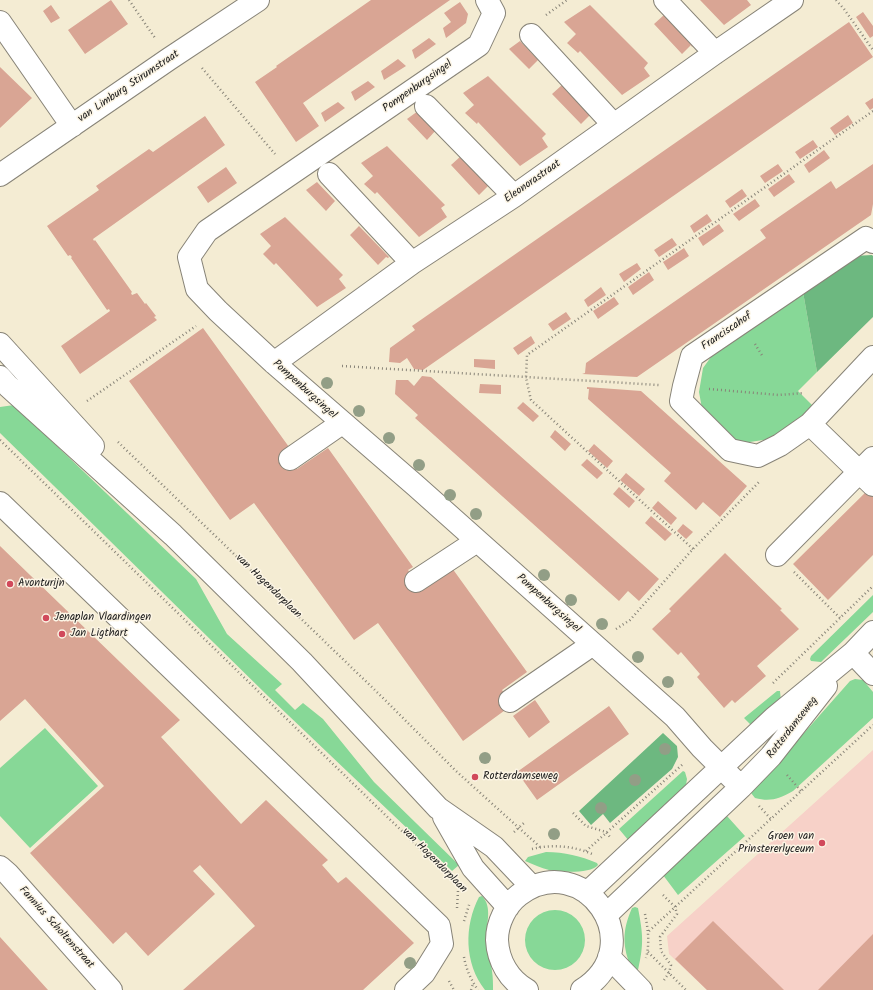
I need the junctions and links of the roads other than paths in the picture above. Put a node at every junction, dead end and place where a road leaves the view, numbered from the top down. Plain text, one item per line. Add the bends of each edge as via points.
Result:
1 (258, 0) edge
2 (486, 0) edge
3 (665, 0) edge
4 (792, 0) edge
5 (0, 22) edge
6 (531, 35) dead end
7 (714, 53) junction
8 (426, 106) dead end
9 (613, 124) junction
10 (72, 126) junction
11 (329, 174) dead end
12 (0, 175) edge
13 (514, 196) junction
14 (873, 242) edge
15 (412, 263) junction
16 (0, 344) edge
17 (873, 357) edge
18 (274, 363) junction
19 (25, 371) junction
20 (3, 386) edge
21 (342, 423) junction
22 (810, 424) junction
23 (290, 459) dead end
24 (868, 471) edge
25 (0, 502) edge
26 (173, 535) junction
27 (477, 540) junction
28 (777, 555) road end
29 (416, 582) dead end
30 (873, 632) edge
31 (593, 644) junction
32 (853, 652) junction
33 (873, 674) edge
34 (510, 702) dead end
35 (721, 768) junction
36 (741, 788) junction
37 (442, 812) junction
38 (0, 867) edge
39 (532, 887) junction
40 (587, 893) junction
41 (508, 907) junction
42 (606, 915) junction
43 (609, 957) junction
44 (518, 987) edge
45 (588, 988) edge
46 (111, 990) edge
47 (406, 990) edge
48 (641, 990) edge

1 - 10 street, van Limburg Stirumstraat
2 - 18 street, Pompenburgsingel via 494,13 479,45 206,231 189,257 197,289
3 - 7 street
4 - 7 street, Eleonorastraat
5 - 10 street
6 - 9 street
7 - 9 street, Eleonorastraat
8 - 13 street
9 - 13 street, Eleonorastraat
10 - 12 street, van Limburg Stirumstraat
11 - 15 street
13 - 15 street, Eleonorastraat
14 - 22 street, Franciscahof via 866,238 692,356 681,402 730,450 758,456 780,445
15 - 18 street, Eleonorastraat
16 - 19 street, van Hogendorplaan
17 - 22 street, Franciscahof
18 - 21 street, Pompenburgsingel
19 - 20 street, van Hogendorplaan
19 - 26 street, van Hogendorplaan
20 - 26 street, van Hogendorplaan
21 - 23 street
21 - 27 street, Pompenburgsingel
22 - 24 street
24 - 28 street via 843,488
25 - 47 street via 440,926 442,944 424,973
26 - 37 street, van Hogendorplaan via 307,667
27 - 29 street
27 - 31 street, Pompenburgsingel
30 - 32 street, Rotterdamseweg
31 - 34 street
31 - 35 street, Pompenburgsingel via 675,717
32 - 33 street
32 - 35 street, Rotterdamseweg via 774,718
32 - 36 street, Rotterdamseweg via 771,756
35 - 36 street, Pompenburgsingel
35 - 40 street, Rotterdamseweg
36 - 42 street, Rotterdamseweg
37 - 39 street, van Hogendorplaan via 494,847
37 - 41 street, van Hogendorplaan via 473,868
38 - 46 street, Fannius Scholtenstraat
39 - 40 street via 543,884 566,884
39 - 41 street via 515,898
40 - 42 street
41 - 44 street via 498,928 498,951 507,973
42 - 43 street via 612,936
43 - 45 street via 598,978
43 - 48 street

